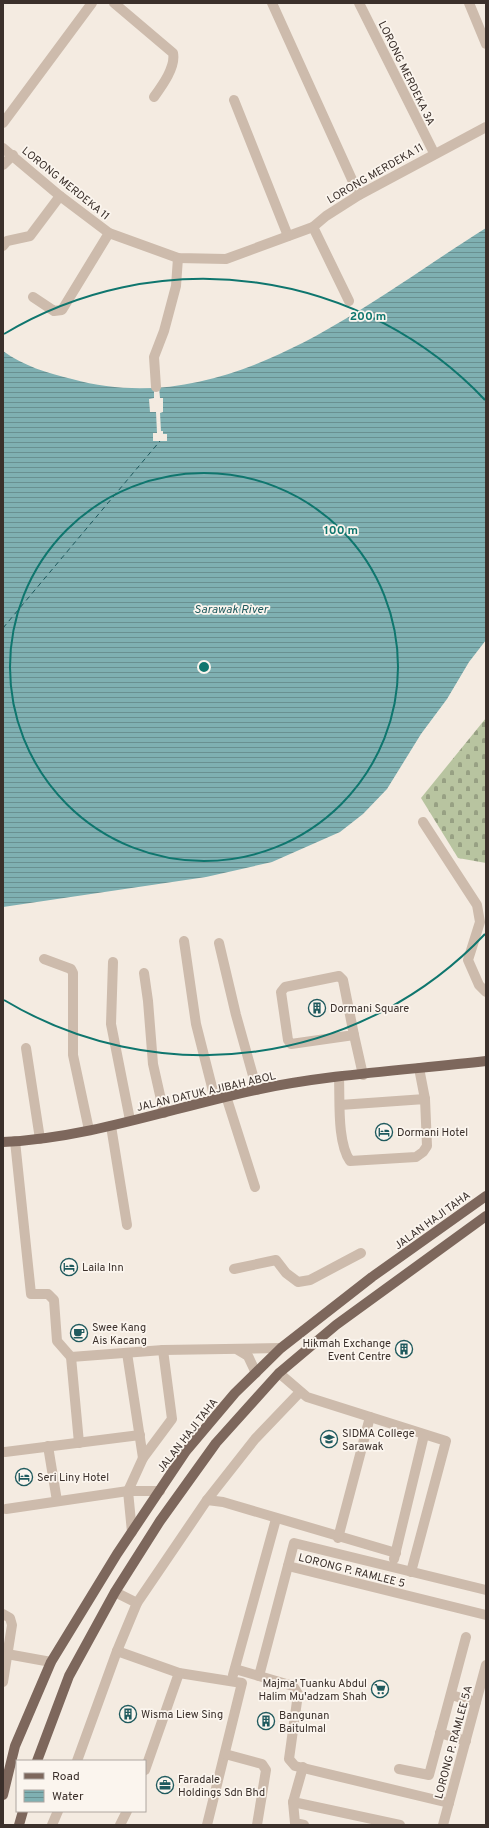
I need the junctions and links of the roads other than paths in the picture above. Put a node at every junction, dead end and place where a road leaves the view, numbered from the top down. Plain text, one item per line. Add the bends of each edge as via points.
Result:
1 (92, 3) edge
2 (114, 3) edge
3 (272, 3) edge
4 (359, 3) edge
5 (469, 3) edge
6 (486, 44) edge
7 (154, 97) dead end
8 (234, 100) dead end
9 (3, 123) edge
10 (486, 127) edge
11 (3, 148) edge
12 (434, 153) junction
13 (13, 155) junction
14 (3, 165) edge
15 (359, 194) junction
16 (60, 196) junction
17 (313, 227) junction
18 (109, 233) junction
19 (288, 236) junction
20 (3, 246) edge
21 (178, 258) junction
22 (33, 296) dead end
23 (349, 301) dead end
24 (156, 387) dead end
25 (422, 822) dead end
26 (184, 941) dead end
27 (219, 943) dead end
28 (44, 959) dead end
29 (113, 962) dead end
30 (144, 973) dead end
31 (486, 992) edge
32 (354, 1035) junction
33 (26, 1048) dead end
34 (486, 1060) edge
35 (419, 1068) junction
36 (363, 1075) junction
37 (339, 1078) junction
38 (257, 1090) junction
39 (226, 1096) junction
40 (215, 1099) junction
41 (425, 1099) junction
42 (340, 1105) junction
43 (164, 1113) junction
44 (130, 1120) junction
45 (111, 1126) junction
46 (89, 1130) junction
47 (40, 1139) junction
48 (3, 1142) edge
49 (14, 1142) junction
50 (255, 1187) dead end
51 (486, 1196) edge
52 (486, 1216) edge
53 (127, 1225) dead end
54 (361, 1253) dead end
55 (234, 1269) dead end
56 (281, 1348) junction
57 (163, 1350) junction
58 (238, 1350) junction
59 (127, 1353) junction
60 (71, 1357) junction
61 (279, 1372) junction
62 (256, 1373) junction
63 (300, 1392) junction
64 (370, 1417) junction
65 (140, 1435) junction
66 (424, 1435) junction
67 (79, 1443) junction
68 (48, 1446) junction
69 (5, 1452) dead end
70 (143, 1458) junction
71 (128, 1491) junction
72 (160, 1491) junction
73 (207, 1500) junction
74 (57, 1501) junction
75 (6, 1509) dead end
76 (276, 1519) junction
77 (132, 1532) junction
78 (338, 1538) junction
79 (396, 1553) junction
80 (288, 1566) junction
81 (393, 1567) junction
82 (411, 1572) junction
83 (486, 1590) edge
84 (115, 1592) junction
85 (137, 1603) junction
86 (3, 1614) edge
87 (486, 1615) edge
88 (466, 1637) dead end
89 (117, 1651) junction
90 (7, 1654) junction
91 (51, 1662) junction
92 (486, 1665) edge
93 (235, 1669) junction
94 (179, 1673) junction
95 (259, 1676) junction
96 (231, 1681) junction
97 (3, 1682) edge
98 (451, 1695) junction
99 (476, 1702) junction
100 (440, 1733) junction
101 (466, 1741) junction
102 (225, 1754) junction
103 (37, 1760) edge
104 (77, 1760) edge
105 (146, 1767) edge
106 (303, 1767) junction
107 (399, 1769) dead end
108 (3, 1795) edge
109 (293, 1802) junction
110 (449, 1803) junction
111 (23, 1812) edge
112 (58, 1812) edge
113 (126, 1812) edge
114 (19, 1825) edge
115 (52, 1825) edge
116 (120, 1825) edge
117 (208, 1825) edge
118 (257, 1825) edge
119 (304, 1825) edge
120 (400, 1825) edge
121 (443, 1825) edge

1 - 9 street
2 - 7 street via 173,53 171,68
3 - 15 street
4 - 12 street, LORONG MERDEKA 3A
5 - 6 street
8 - 19 street
10 - 12 street, LORONG MERDEKA 11
11 - 13 street, LORONG MERDEKA 11
12 - 15 street, LORONG MERDEKA 11
13 - 14 street
13 - 16 street, LORONG MERDEKA 11
15 - 17 street, LORONG MERDEKA 11
16 - 18 street, LORONG MERDEKA 11
16 - 20 street via 30,236 7,241
17 - 19 street, LORONG MERDEKA 11
17 - 23 street
18 - 21 street, LORONG MERDEKA 11
18 - 22 street via 62,310 54,311
19 - 21 street, LORONG MERDEKA 11 via 226,259
21 - 24 street via 176,286 154,357
25 - 31 street via 477,905 480,922 468,960 479,985
26 - 40 street via 196,1024
27 - 38 street
28 - 46 street via 71,969 73,1055
29 - 44 street via 111,1024
30 - 43 street via 153,1064
32 - 32 street via 290,1044 281,992 284,987 339,976 343,980
32 - 36 street
33 - 47 street
34 - 35 main road, JALAN DATUK AJIBAH ABOL
35 - 36 main road, JALAN DATUK AJIBAH ABOL
35 - 41 street
36 - 37 main road, JALAN DATUK AJIBAH ABOL
37 - 38 main road, JALAN DATUK AJIBAH ABOL
37 - 42 street
38 - 39 main road, JALAN DATUK AJIBAH ABOL
39 - 40 main road, JALAN DATUK AJIBAH ABOL
39 - 50 street
40 - 43 main road, JALAN DATUK AJIBAH ABOL
41 - 42 street
41 - 42 street via 427,1146 416,1157 409,1158 350,1161 345,1153
43 - 44 main road, JALAN DATUK AJIBAH ABOL
44 - 45 main road, JALAN DATUK AJIBAH ABOL
45 - 46 main road, JALAN DATUK AJIBAH ABOL
45 - 53 street
46 - 47 main road, JALAN DATUK AJIBAH ABOL
47 - 49 main road, JALAN DATUK AJIBAH ABOL
48 - 49 main road, JALAN DATUK AJIBAH ABOL
49 - 60 street via 31,1294 48,1294 54,1300 57,1341
51 - 56 main road, JALAN HAJI TAHA via 372,1277
52 - 61 main road via 336,1325
54 - 55 street via 310,1280 298,1282 286,1274 276,1260
56 - 58 street
56 - 62 main road, JALAN HAJI TAHA
57 - 58 street
57 - 59 street
57 - 70 street via 172,1419
58 - 62 street via 248,1356
59 - 60 street
59 - 65 street
60 - 67 street
61 - 63 street
61 - 84 main road via 216,1443 160,1521
62 - 72 main road, JALAN HAJI TAHA via 235,1393 186,1451
63 - 64 street
63 - 73 street via 255,1439
64 - 66 street
64 - 78 street
65 - 67 street
65 - 70 street
66 - 79 street
66 - 82 street via 446,1441
67 - 68 street
68 - 69 street
68 - 74 street
70 - 71 street
71 - 72 street
71 - 74 street
71 - 77 street
72 - 77 main road, JALAN HAJI TAHA
73 - 76 street via 223,1502
73 - 85 street
74 - 75 street
76 - 78 street
76 - 93 street
77 - 91 main road, JALAN HAJI TAHA
78 - 79 street
79 - 81 street
80 - 81 street, LORONG P. RAMLEE 5 via 294,1543
80 - 87 street, LORONG P. RAMLEE 5
80 - 95 street
81 - 82 street, LORONG P. RAMLEE 5
82 - 83 street, LORONG P. RAMLEE 5
84 - 85 street
84 - 103 main road via 70,1676
85 - 89 street
86 - 90 street via 10,1618 12,1625
88 - 98 street
89 - 94 street
89 - 104 street
90 - 91 street
90 - 97 street
91 - 108 main road, JALAN HAJI TAHA via 15,1746
92 - 99 street, LORONG P. RAMLEE 5A
93 - 95 street
93 - 96 street
94 - 96 street
94 - 105 street
95 - 106 street via 296,1689 298,1694 289,1759 295,1766
96 - 102 street via 242,1683
98 - 99 street
98 - 100 street
99 - 101 street, LORONG P. RAMLEE 5A
100 - 101 street
100 - 107 street via 429,1775
101 - 110 street, LORONG P. RAMLEE 5A
102 - 117 street
102 - 118 street via 262,1764 266,1770
106 - 109 street
106 - 110 street
109 - 119 street via 295,1823
109 - 120 street
110 - 121 street, LORONG P. RAMLEE 5A
111 - 114 main road
112 - 115 street
113 - 116 street

